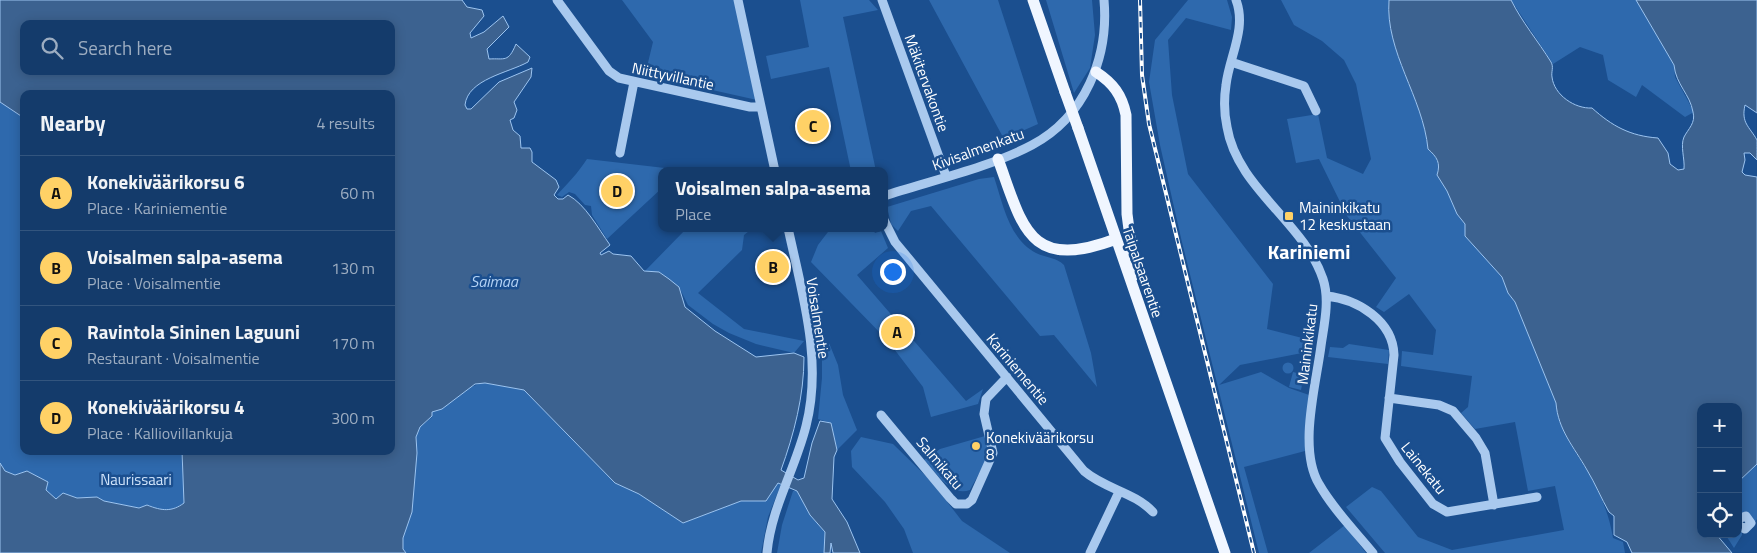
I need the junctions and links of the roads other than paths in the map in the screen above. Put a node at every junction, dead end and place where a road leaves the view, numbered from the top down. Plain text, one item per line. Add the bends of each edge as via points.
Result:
1 (557, 0) edge
2 (738, 0) edge
3 (882, 0) edge
4 (1033, 0) edge
5 (1104, 0) edge
6 (1236, 0) edge
7 (1231, 62) junction
8 (1096, 72) junction
9 (634, 82) junction
10 (761, 107) junction
11 (1316, 111) dead end
12 (620, 153) dead end
13 (998, 160) junction
14 (774, 167) edge
15 (946, 176) junction
16 (888, 195) edge
17 (888, 228) edge
18 (789, 232) edge
19 (1116, 239) junction
20 (1326, 296) junction
21 (1156, 354) junction
22 (1007, 377) junction
23 (1389, 398) junction
24 (881, 415) dead end
25 (1120, 492) junction
26 (1537, 497) dead end
27 (1494, 505) junction
28 (1153, 512) dead end
29 (1742, 516) edge
30 (1753, 527) edge
31 (767, 553) edge
32 (1090, 553) edge
33 (1225, 553) edge
34 (1373, 553) edge

1 - 9 street, Niittyvillantie via 609,71
2 - 10 street
3 - 15 street, Mäkitervakontie
4 - 19 main road, Taipalsaarentie, bridge
5 - 8 street, Kivisalmenkatu via 1104,34
6 - 7 street, Maininkikatu via 1240,26
7 - 11 street via 1304,86
7 - 20 street, Maininkikatu via 1225,106 1234,151 1245,170 1315,260
8 - 13 street, Kivisalmenkatu via 1083,97 1064,121 1034,144
8 - 21 main road via 1115,87 1125,110 1130,251
9 - 10 street, Niittyvillantie
9 - 12 street
10 - 14 street
13 - 15 street, Kivisalmenkatu
13 - 19 main road via 1017,214 1038,241 1051,247 1076,250
15 - 16 street, Kivisalmenkatu
17 - 22 street, Kariniementie via 895,242
18 - 31 street, Voisalmentie via 810,335 813,375 809,413 771,528
19 - 21 main road, Taipalsaarentie
20 - 23 street, Lainekatu via 1352,301 1387,329 1394,346
20 - 34 street, Maininkikatu via 1309,439 1311,463 1318,484
21 - 33 main road, Taipalsaarentie
22 - 24 street, Salmikatu via 986,399 984,414 993,454 972,500 967,504 956,504 950,498
22 - 25 street, Kariniementie via 1084,471
23 - 27 street via 1439,405 1453,411 1485,453
23 - 27 street, Lainekatu via 1385,429 1388,446 1433,504 1447,512
25 - 28 street, Kariniementie
25 - 32 street
26 - 27 street, Lainekatu
29 - 30 street via 1748,516

